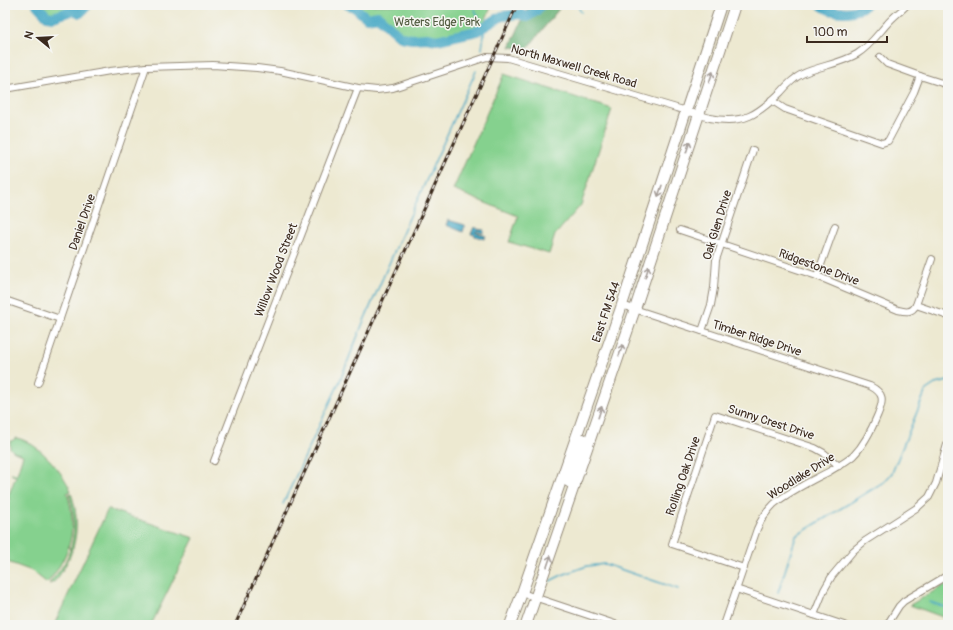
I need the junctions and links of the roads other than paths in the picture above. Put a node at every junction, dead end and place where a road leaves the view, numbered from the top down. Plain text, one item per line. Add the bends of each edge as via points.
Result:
1 (721, 5) edge
2 (735, 5) edge
3 (907, 5) edge
4 (880, 57) dead end
5 (146, 67) junction
6 (920, 76) junction
7 (948, 85) edge
8 (358, 88) junction
9 (5, 89) edge
10 (772, 100) junction
11 (687, 111) junction
12 (699, 114) junction
13 (753, 150) dead end
14 (835, 226) dead end
15 (680, 230) dead end
16 (721, 244) junction
17 (932, 259) dead end
18 (818, 276) junction
19 (5, 300) edge
20 (622, 305) junction
21 (916, 305) junction
22 (635, 309) junction
23 (948, 316) edge
24 (60, 319) junction
25 (702, 331) junction
26 (38, 383) dead end
27 (882, 397) joint
28 (586, 410) junction
29 (715, 415) joint
30 (948, 441) edge
31 (214, 461) dead end
32 (839, 466) junction
33 (575, 485) junction
34 (744, 568) junction
35 (948, 575) edge
36 (736, 589) junction
37 (522, 593) junction
38 (536, 598) junction
39 (814, 615) junction
40 (510, 625) edge
41 (526, 625) edge
42 (618, 625) edge
43 (724, 625) edge
44 (844, 625) edge
45 (887, 625) edge

1 - 11 main road, East FM 544
12 -> 2 main road
3 - 10 street, North Maxwell Creek Road via 858,54 802,74
4 - 6 street via 887,64
5 - 8 street, North Maxwell Creek Road via 212,65 257,68
5 - 9 street, North Maxwell Creek Road
5 - 24 street, Daniel Drive
6 - 7 street
6 - 10 street via 888,141 882,143 802,116
8 - 11 street, North Maxwell Creek Road via 393,88 493,57 505,58
8 - 31 street, Willow Wood Street
10 - 12 street, North Maxwell Creek Road via 742,119 721,120
11 - 12 street, North Maxwell Creek Road
11 -> 20 main road, East FM 544
22 -> 12 main road
13 - 16 street, Oak Glen Drive
14 - 18 street
15 - 16 street, Ridgestone Drive
16 - 18 street, Ridgestone Drive
16 - 25 street, Oak Glen Drive via 716,260 711,305
17 - 21 street
18 - 21 street, Ridgestone Drive via 898,310 910,311
19 - 24 street
20 - 22 street, Timber Ridge Drive
20 - 28 main road, East FM 544
21 - 23 street
22 - 25 street, Timber Ridge Drive
33 -> 22 main road
24 - 26 street, Daniel Drive
25 - 27 street, Timber Ridge Drive via 870,386
27 - 32 street, Woodlake Drive via 882,403 868,436 854,455
28 - 33 main road via 587,426 569,482
28 - 37 main road, East FM 544
29 - 32 street, Sunny Crest Drive via 815,448
29 - 34 street, Rolling Oak Drive via 672,544
30 - 39 street via 936,483 929,497 853,551 832,576
32 - 34 street, Woodlake Drive via 792,492 764,514
38 -> 33 main road
34 - 36 street, Woodlake Drive
35 - 45 street via 904,601
36 - 39 street
36 - 43 street, Woodlake Drive
37 - 38 street
37 - 40 main road, East FM 544
38 - 41 main road
38 - 42 street
39 - 44 street

